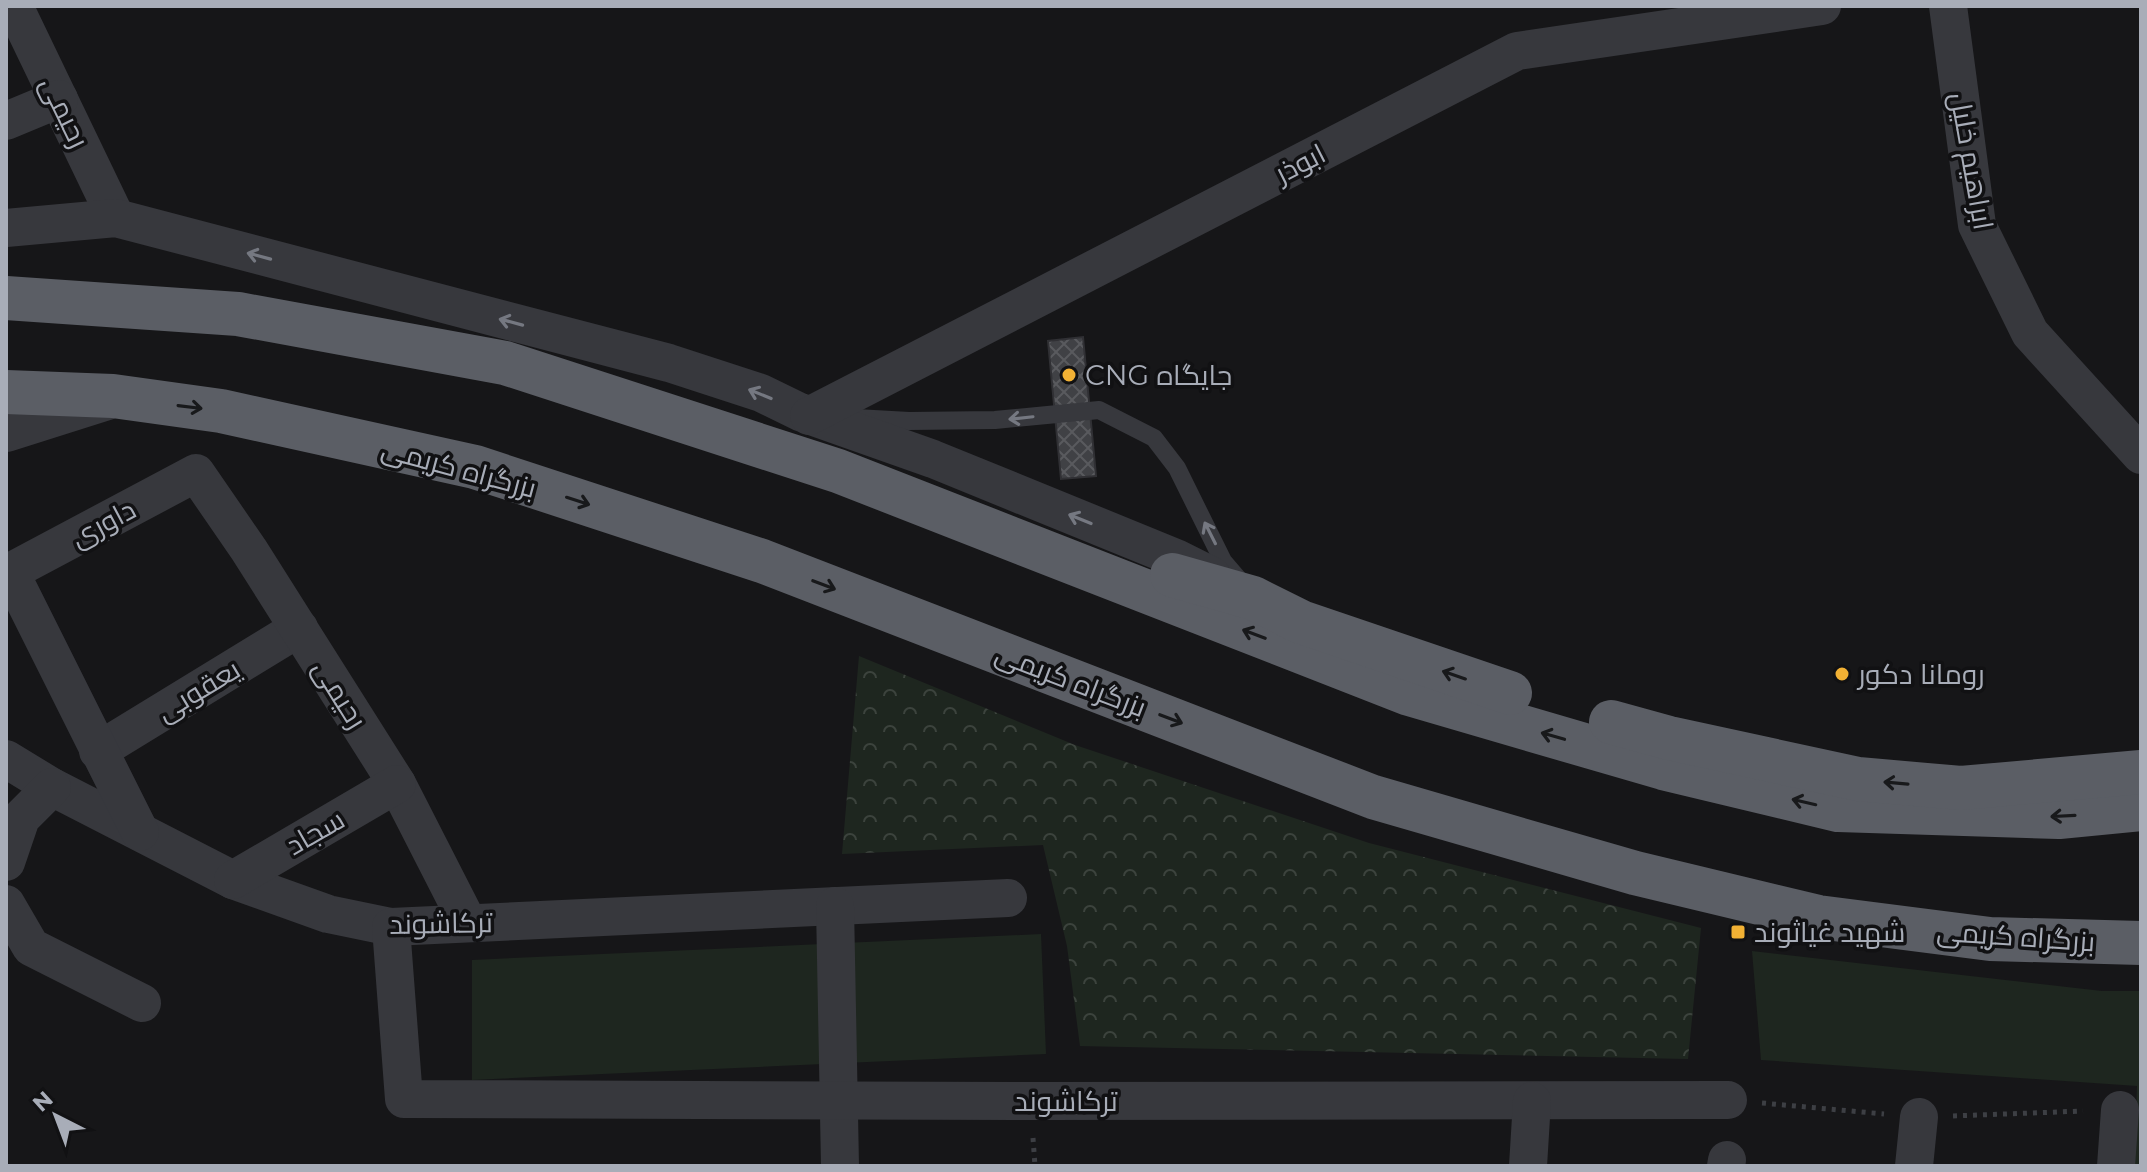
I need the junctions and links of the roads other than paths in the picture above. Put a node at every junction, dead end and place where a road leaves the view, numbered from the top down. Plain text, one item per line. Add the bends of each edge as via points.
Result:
1 (14, 6) edge
2 (1822, 6) edge
3 (1948, 6) edge
4 (59, 99) junction
5 (6, 121) edge
6 (116, 218) junction
7 (6, 228) edge
8 (6, 298) edge
9 (6, 392) edge
10 (113, 396) junction
11 (809, 416) junction
12 (6, 430) edge
13 (2141, 455) edge
14 (196, 473) joint
15 (921, 504) junction
16 (1253, 598) junction
17 (299, 628) junction
18 (98, 751) junction
19 (6, 759) edge
20 (2141, 772) edge
21 (397, 784) junction
22 (52, 787) junction
23 (2141, 809) edge
24 (140, 832) junction
25 (6, 862) edge
26 (233, 880) junction
27 (1008, 898) dead end
28 (6, 904) edge
29 (835, 906) junction
30 (468, 923) junction
31 (391, 927) junction
32 (2141, 943) edge
33 (142, 1003) dead end
34 (838, 1100) junction
35 (1728, 1100) dead end
36 (1532, 1101) junction
37 (2120, 1110) dead end
38 (1919, 1117) dead end
39 (840, 1166) edge
40 (1528, 1166) edge
41 (1914, 1166) edge
42 (2116, 1166) edge

1 - 4 street, رحیمی
2 - 11 street, ابوذر via 1517,51
3 - 13 street, ابراهیم خلیل via 1977,225 2030,333
4 - 5 street
4 - 6 street, رحیمی
6 - 7 street
11 -> 6 street via 761,393 669,363
8 - 15 highway via 238,314 505,363 838,471
9 - 10 highway, بزرگراه کریمی
10 - 12 street
10 -> 32 highway, بزرگراه کریمی via 221,411 475,467 762,561 1373,797 1635,873 1818,917 1990,939
16 -> 11 street via 1176,558 933,459
16 -> 11 lane via 1223,561 1177,468 1154,438 1099,410 995,420
14 - 17 street, رحیمی
14 - 18 street, داوری via 10,572
15 - 16 highway
23 -> 15 highway via 2059,817 1838,810 1663,768 1409,694
20 -> 16 highway via 1961,788 1858,779 1669,738 1495,689 1301,622
17 - 18 street, یعقوبی
17 - 21 street, رحیمی
18 - 24 street
19 - 22 street, ترکاشوند
21 - 26 street, سجاد
21 - 30 street, رحیمی
22 - 24 street, ترکاشوند
22 - 25 street via 21,818
24 - 26 street, ترکاشوند
26 - 31 street, ترکاشوند via 328,914
27 - 29 street, ترکاشوند
28 - 33 street via 31,947
29 - 30 street, ترکاشوند
29 - 34 street
30 - 31 street, ترکاشوند
31 - 34 street, ترکاشوند via 404,1099
34 - 36 street, ترکاشوند
34 - 39 street
35 - 36 street, ترکاشوند
36 - 40 street
37 - 42 street
38 - 41 street

